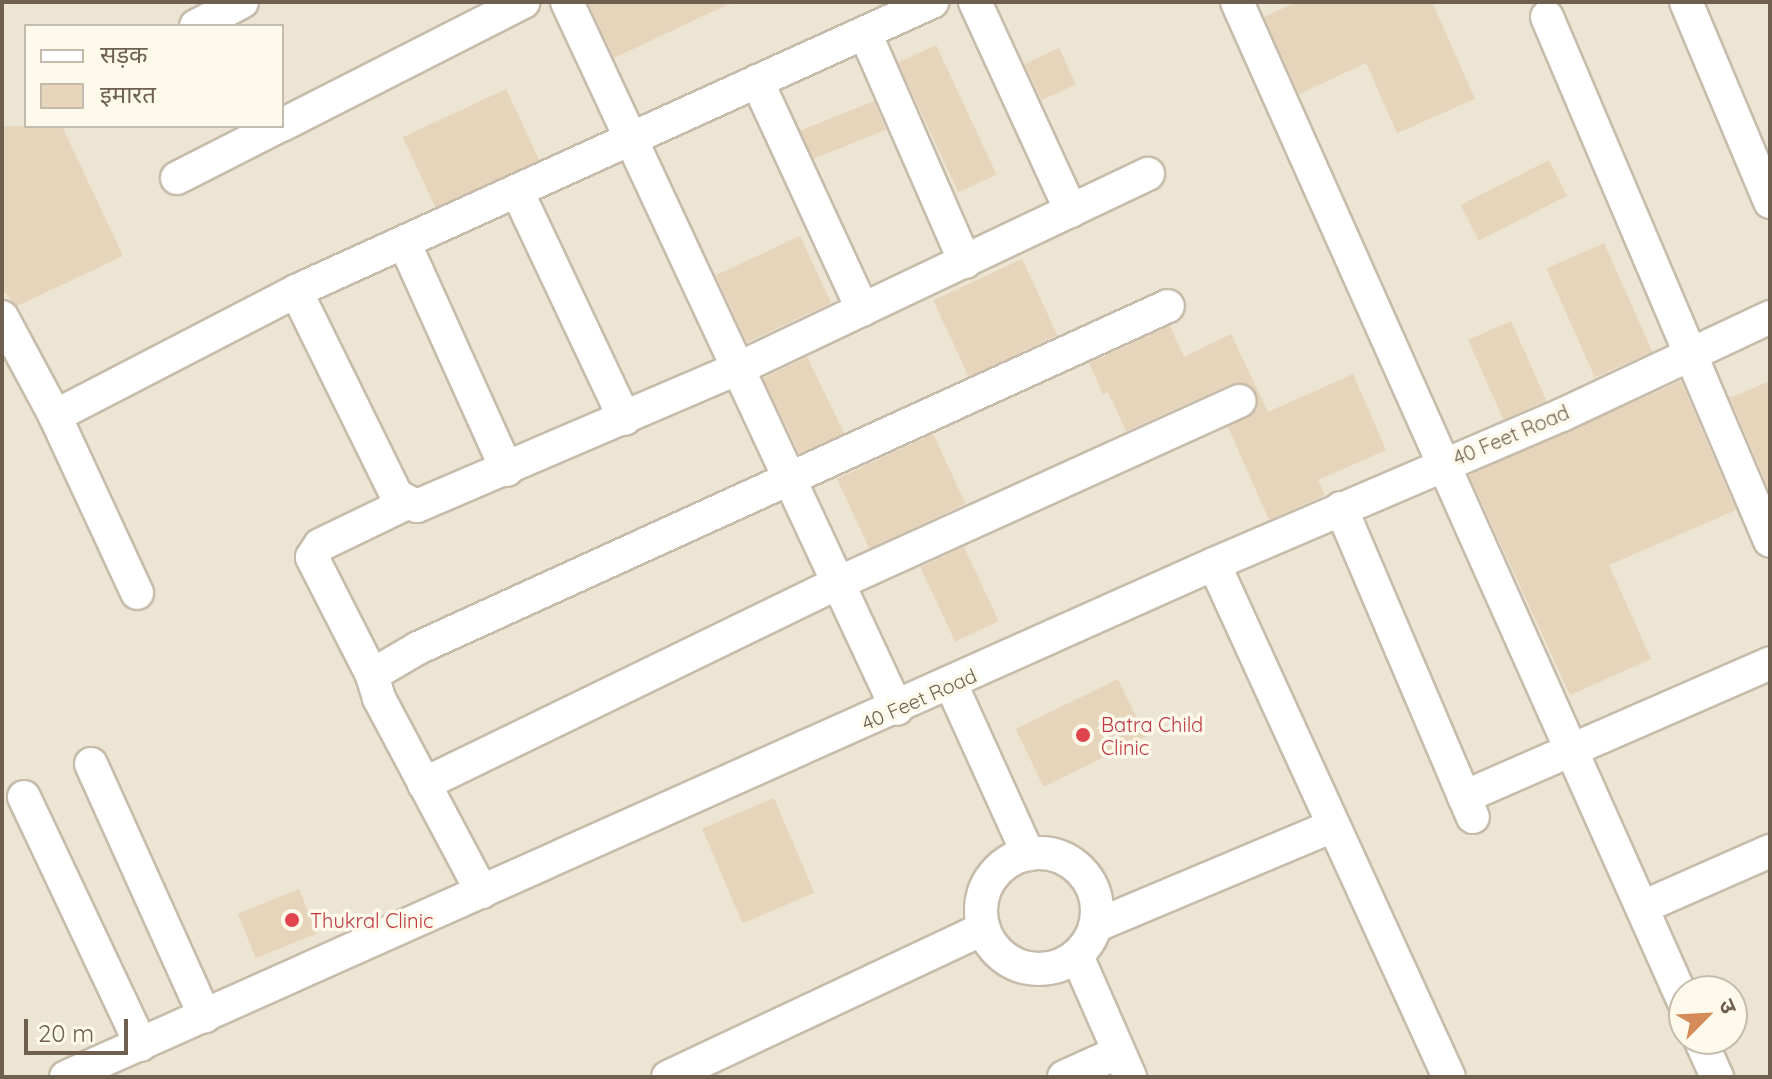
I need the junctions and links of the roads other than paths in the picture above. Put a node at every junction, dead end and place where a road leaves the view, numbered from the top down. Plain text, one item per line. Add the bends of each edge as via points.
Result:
1 (242, 2) edge
2 (523, 2) edge
3 (567, 2) edge
4 (932, 2) edge
5 (975, 2) edge
6 (1237, 2) edge
7 (1686, 2) edge
8 (1547, 17) dead end
9 (200, 24) edge
10 (865, 33) junction
11 (757, 81) junction
12 (284, 123) edge
13 (275, 128) edge
14 (632, 138) junction
15 (1148, 174) dead end
16 (177, 178) dead end
17 (517, 191) junction
18 (1770, 202) edge
19 (1071, 211) junction
20 (404, 242) junction
21 (965, 262) junction
22 (296, 291) junction
23 (1168, 306) dead end
24 (863, 310) junction
25 (2, 317) edge
26 (1770, 317) edge
27 (1690, 355) junction
28 (737, 369) junction
29 (1239, 401) dead end
30 (55, 416) junction
31 (625, 419) junction
32 (1444, 463) junction
33 (507, 470) junction
34 (788, 480) junction
35 (407, 503) junction
36 (1341, 508) junction
37 (1770, 541) edge
38 (1214, 564) junction
39 (836, 584) junction
40 (137, 593) dead end
41 (1770, 663) edge
42 (372, 675) junction
43 (951, 684) junction
44 (897, 709) junction
45 (1574, 746) junction
46 (91, 764) dead end
47 (424, 784) junction
48 (24, 797) dead end
49 (1331, 827) junction
50 (1770, 851) edge
51 (1028, 854) junction
52 (482, 892) junction
53 (1643, 907) junction
54 (1095, 926) junction
55 (984, 928) junction
56 (1077, 956) junction
57 (1672, 975) edge
58 (205, 1016) junction
59 (141, 1045) junction
60 (1707, 1055) edge
61 (1125, 1064) edge
62 (66, 1077) edge
63 (668, 1077) edge
64 (1064, 1077) edge
65 (1449, 1077) edge
66 (1717, 1077) edge

1 - 9 street
2 - 12 street
3 - 14 street
4 - 10 street
5 - 19 street
6 - 32 street
7 - 18 street
8 - 27 street
10 - 11 street
10 - 21 street
11 - 14 street
11 - 24 street
13 - 16 street
14 - 17 street
14 - 28 street
15 - 19 street
17 - 20 street
17 - 31 street
19 - 21 street
20 - 22 street
20 - 33 street
21 - 24 street
22 - 30 street
22 - 35 street via 386,475
23 - 34 street
24 - 28 street
25 - 30 street
26 - 27 street, 40 Feet Road
27 - 32 street, 40 Feet Road
27 - 37 street
28 - 31 street
28 - 34 street
29 - 39 street
30 - 40 street
31 - 33 street
32 - 36 street, 40 Feet Road
32 - 45 street
33 - 35 street via 432,503
34 - 39 street
34 - 42 street via 418,648
35 - 42 street via 320,545 312,557
36 - 38 street, 40 Feet Road
36 - 45 street via 1468,807
38 - 43 street, 40 Feet Road
38 - 49 street
39 - 44 street
39 - 47 street
41 - 45 street
42 - 47 street
43 - 44 street, 40 Feet Road
43 - 51 street
44 - 52 street, 40 Feet Road
45 - 53 street
46 - 58 street
47 - 52 street
48 - 59 street
49 - 54 street
49 - 65 street
50 - 53 street
51 - 54 street via 1047,854 1081,872 1092,888
51 - 55 street via 995,874 981,910
52 - 58 street, 40 Feet Road
53 - 57 street
54 - 56 street
55 - 56 street via 992,946 1023,967 1042,970
55 - 63 street
56 - 61 street
58 - 59 street, 40 Feet Road
59 - 62 street, 40 Feet Road
60 - 66 street
61 - 64 street

